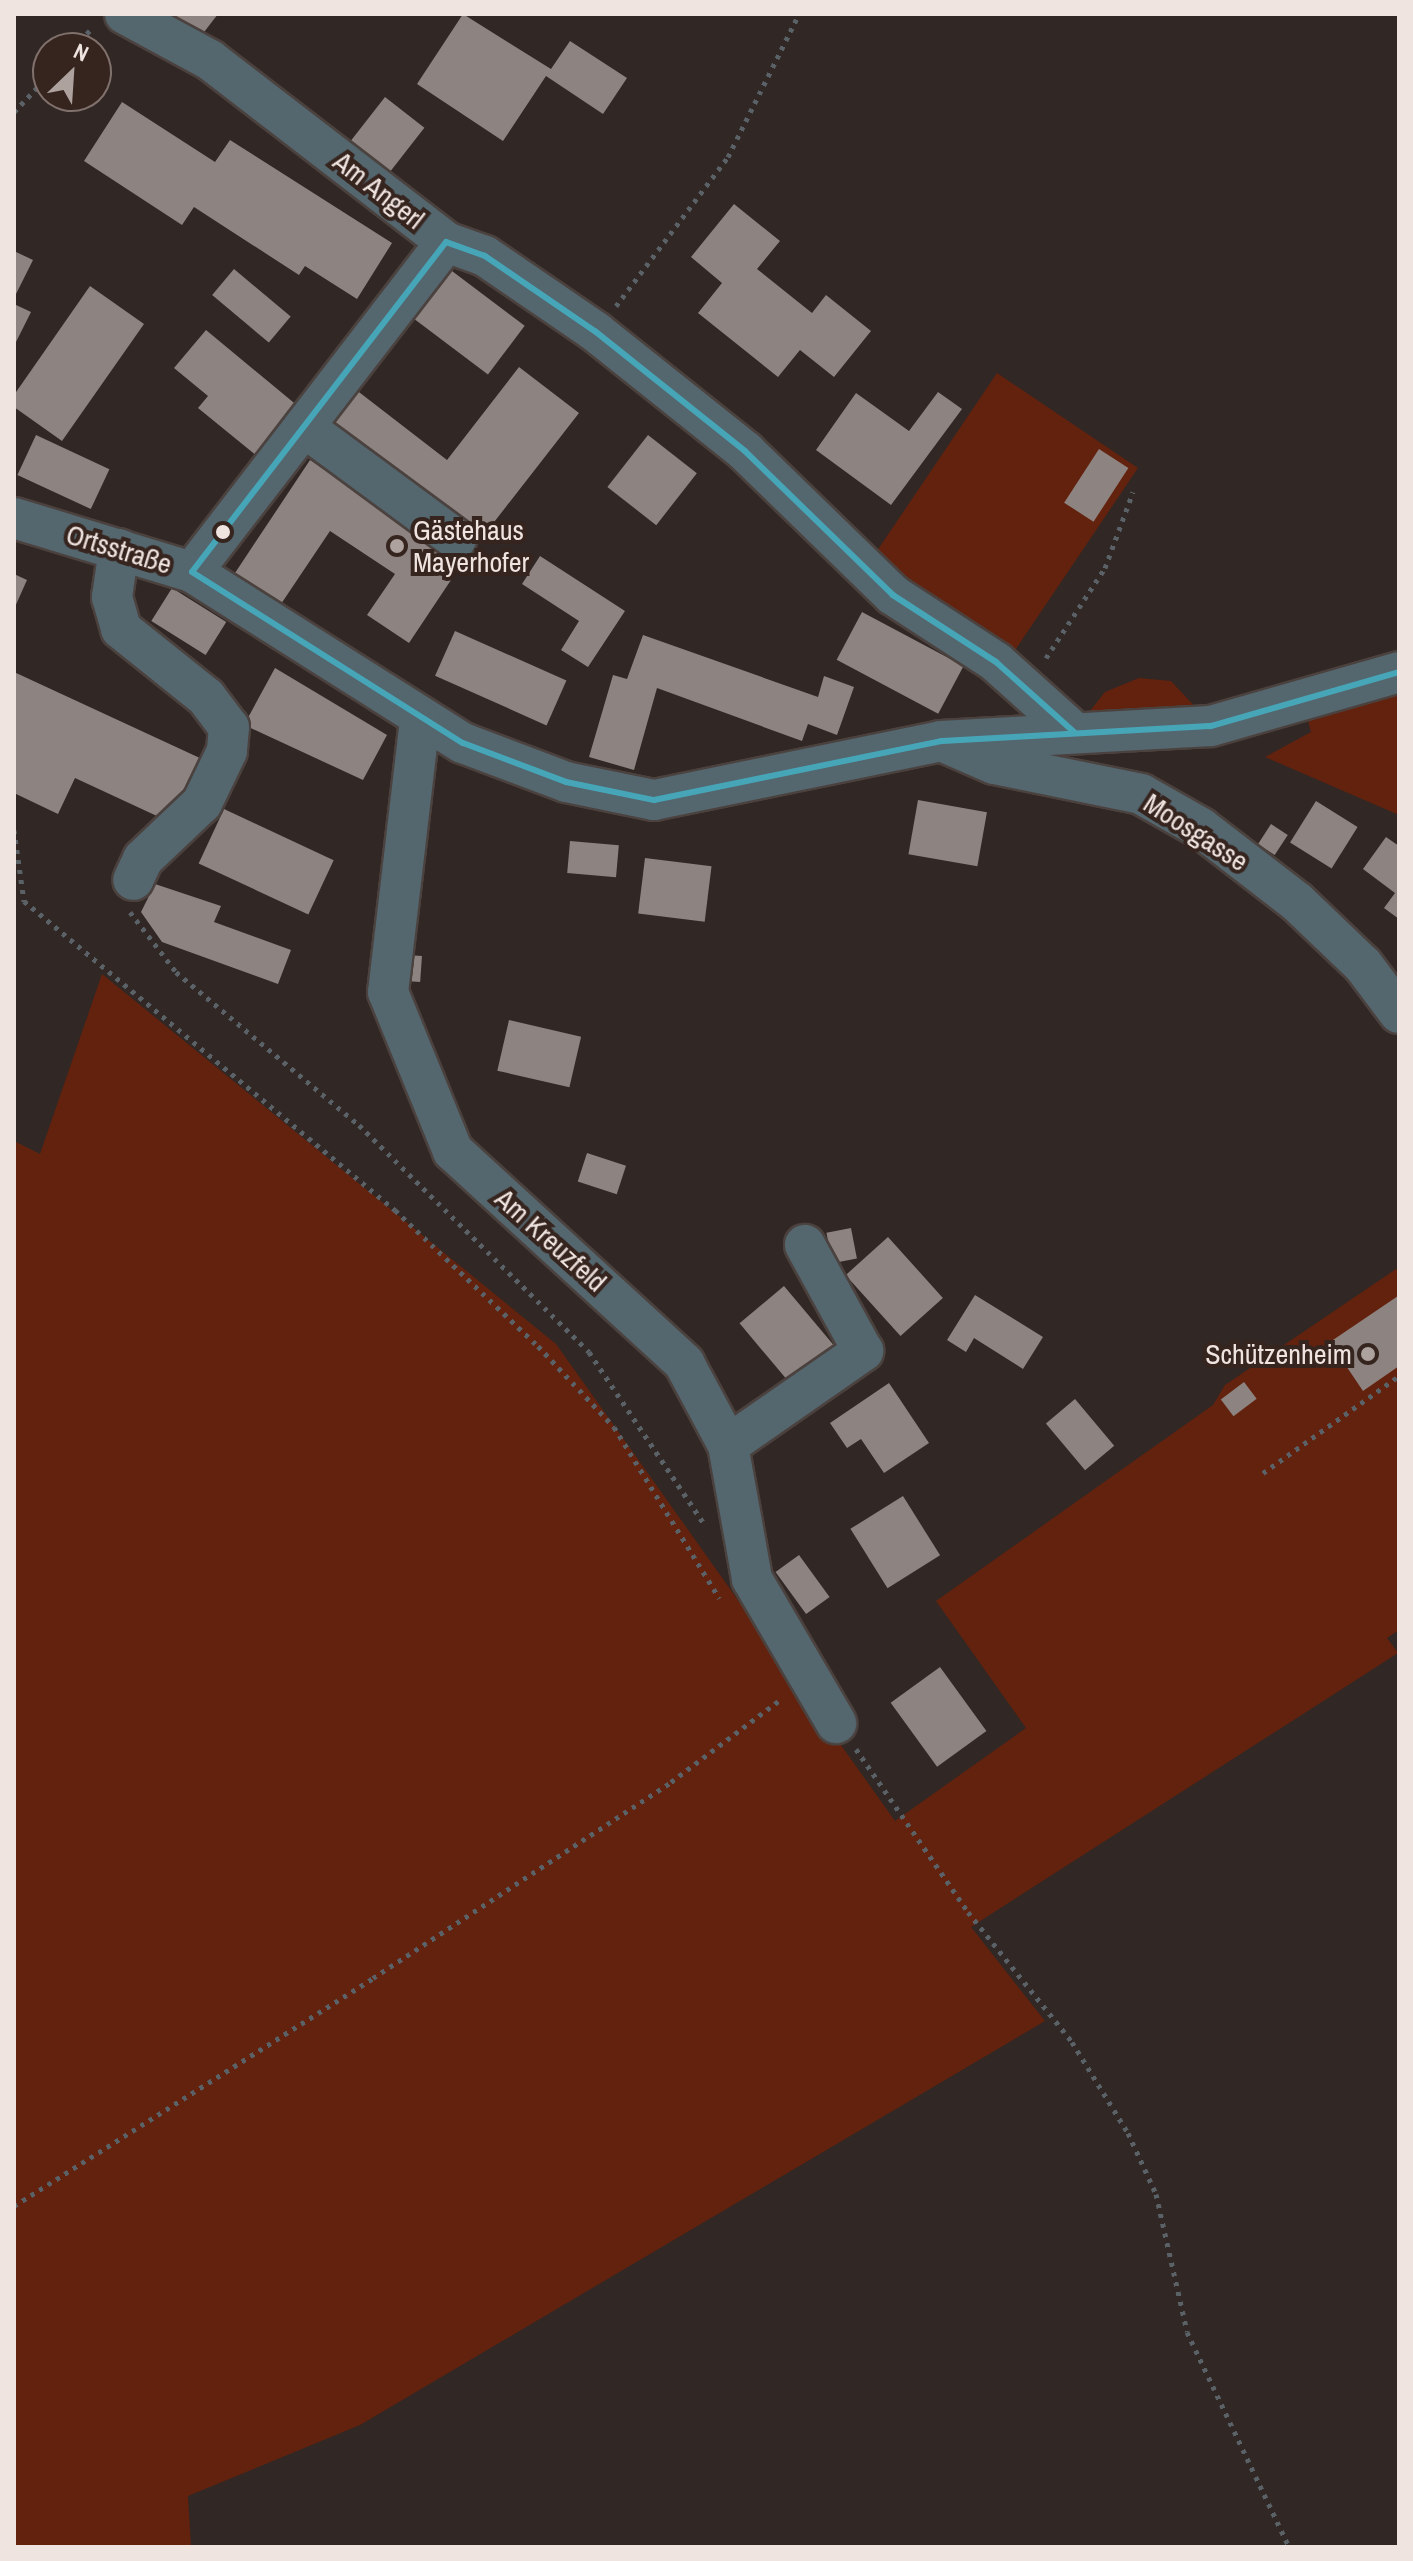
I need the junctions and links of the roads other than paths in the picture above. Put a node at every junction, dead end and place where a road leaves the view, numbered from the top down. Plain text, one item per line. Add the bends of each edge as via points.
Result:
1 (125, 14) edge
2 (446, 242) junction
3 (304, 427) junction
4 (14, 518) edge
5 (456, 539) dead end
6 (119, 549) junction
7 (192, 572) junction
8 (1399, 672) edge
9 (420, 720) junction
10 (1074, 732) junction
11 (941, 741) junction
12 (133, 880) road end
13 (1399, 1013) edge
14 (805, 1245) dead end
15 (728, 1445) junction
16 (836, 1723) road end

1 - 2 street, Am Angerl via 210,60
2 - 3 street
2 - 10 street, Am Angerl via 495,262 596,332 745,451 893,595 1025,689
3 - 5 street
3 - 7 street
4 - 6 street, Ortsstraße
6 - 7 street, Ortsstraße
6 - 12 street via 112,597 121,629 206,697 229,727 227,751 202,803 143,859
7 - 9 street, Ortsstraße
8 - 10 street, Ortsstraße via 1211,726
9 - 11 street, Ortsstraße via 520,767 654,800
9 - 15 street, Am Kreuzfeld via 388,992 453,1151 684,1363
10 - 11 street, Ortsstraße
11 - 13 street, Moosgasse via 994,764 1141,794 1201,828 1297,902 1363,965
14 - 15 street via 863,1351
15 - 16 street, Am Kreuzfeld via 752,1579

